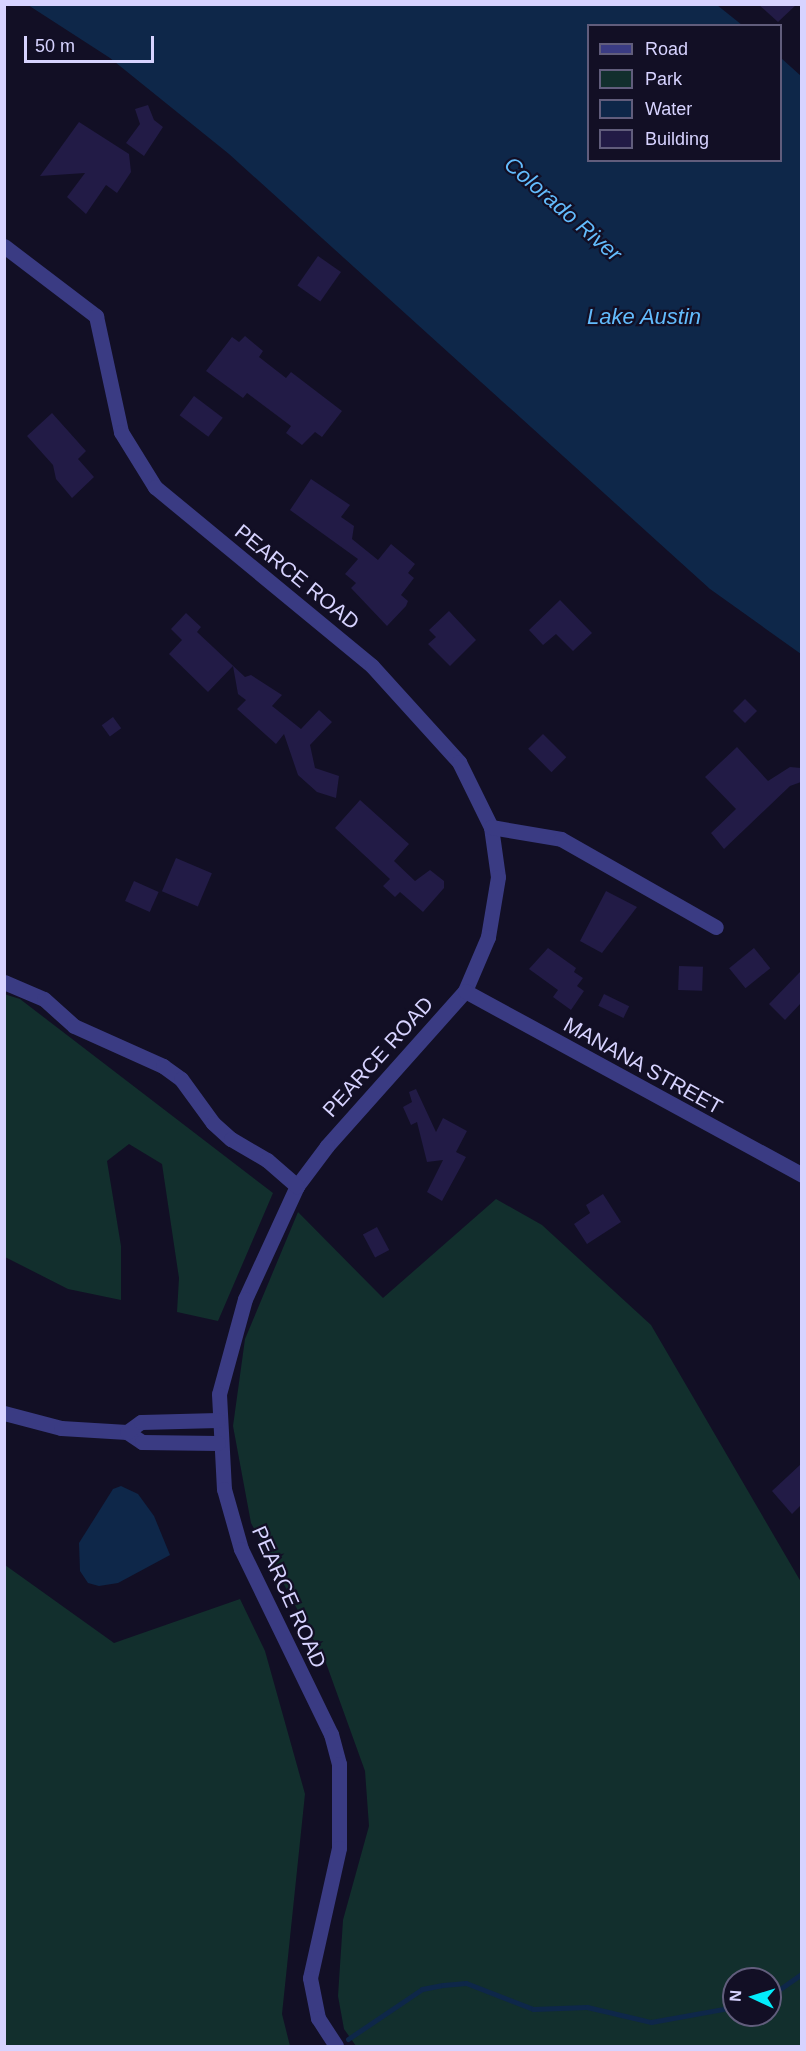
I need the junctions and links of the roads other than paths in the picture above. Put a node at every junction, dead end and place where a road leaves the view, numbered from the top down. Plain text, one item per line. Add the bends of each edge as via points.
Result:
1 (4, 246) edge
2 (491, 827) junction
3 (716, 927) dead end
4 (4, 982) edge
5 (465, 991) junction
6 (801, 1175) edge
7 (297, 1186) junction
8 (4, 1413) edge
9 (218, 1420) junction
10 (127, 1432) junction
11 (218, 1443) junction
12 (336, 2046) edge

1 - 2 street, PEARCE ROAD via 96,316 121,432 155,487 372,666 459,762
2 - 3 street via 561,839
2 - 5 street, PEARCE ROAD via 498,877 488,937
4 - 7 street via 44,999 92,1035 163,1066 181,1079 231,1139 267,1160
5 - 6 street, MANANA STREET
5 - 7 street, PEARCE ROAD via 327,1146
7 - 9 street, PEARCE ROAD via 232,1334
8 - 10 street via 61,1428
9 - 10 street via 141,1422
9 - 11 street, PEARCE ROAD
10 - 11 street via 142,1442
11 - 12 street, PEARCE ROAD via 224,1489 241,1550 331,1734 339,1764 339,1848 310,1978 318,2018

